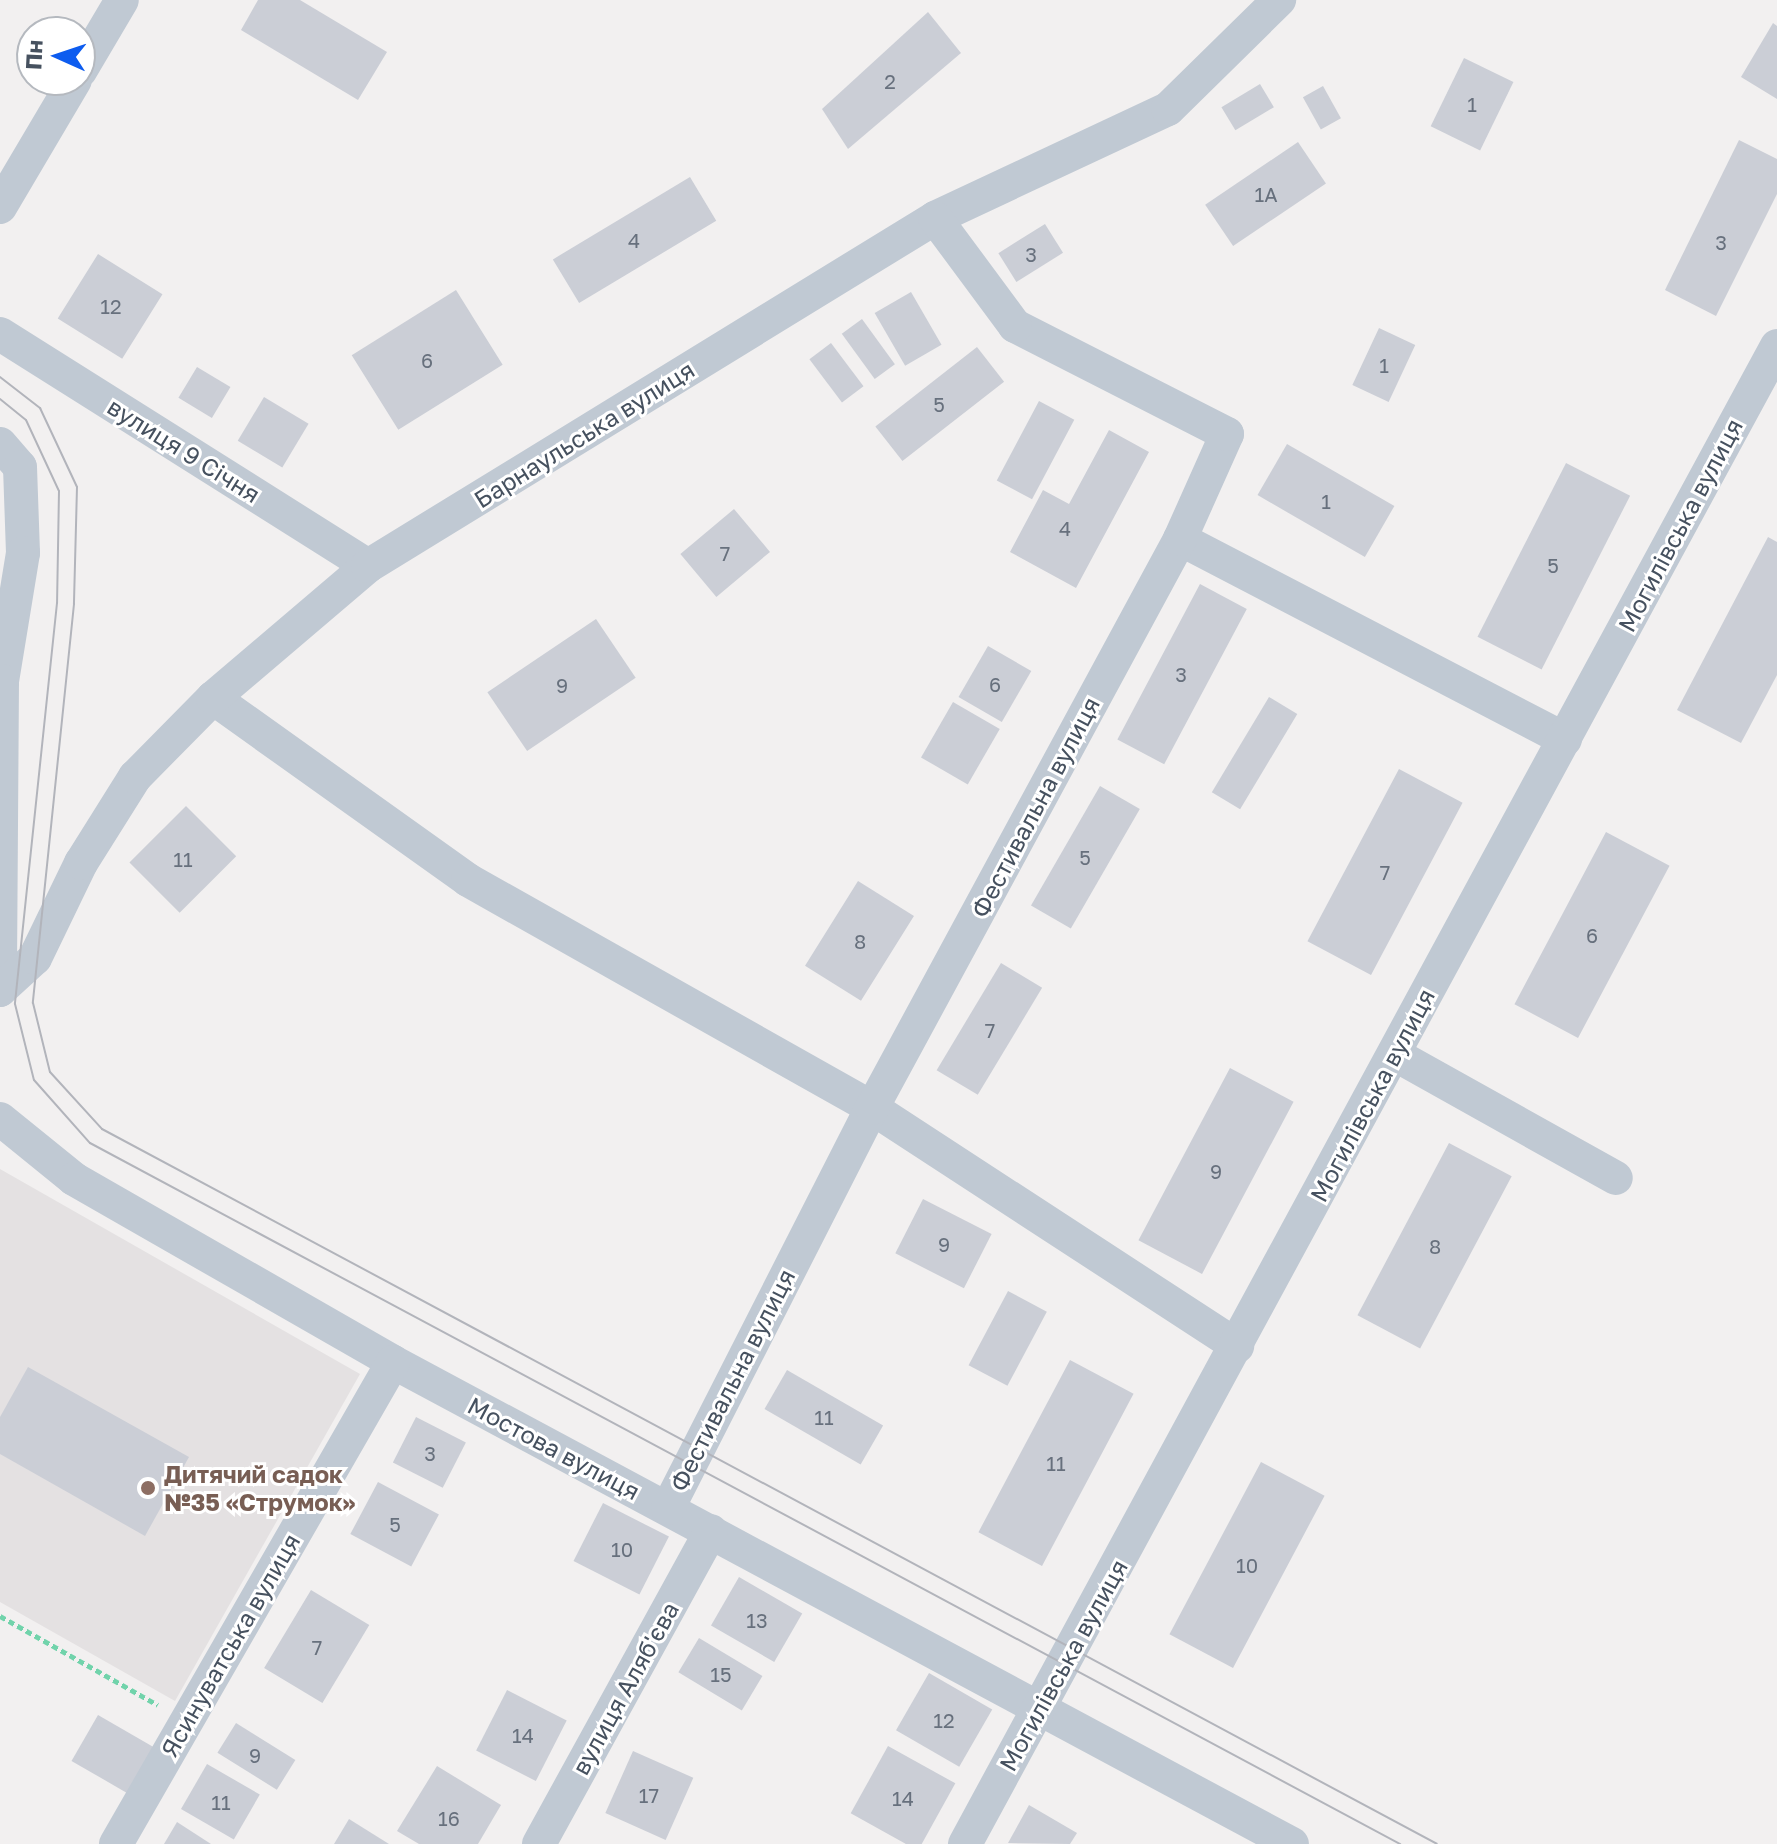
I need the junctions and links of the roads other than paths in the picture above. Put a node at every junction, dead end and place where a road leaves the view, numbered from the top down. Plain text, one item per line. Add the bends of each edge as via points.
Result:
1 (122, 0) edge
2 (1279, 0) edge
3 (96, 44) edge
4 (66, 96) edge
5 (0, 207) edge
6 (935, 218) junction
7 (0, 334) edge
8 (1777, 346) edge
9 (0, 444) edge
10 (1180, 539) junction
11 (368, 566) junction
12 (213, 698) junction
13 (1565, 739) junction
14 (0, 990) edge
15 (1394, 1054) junction
16 (872, 1108) junction
17 (0, 1119) edge
18 (1616, 1178) dead end
19 (1237, 1346) junction
20 (393, 1362) junction
21 (668, 1508) junction
22 (711, 1531) junction
23 (1043, 1705) junction
24 (116, 1844) edge
25 (539, 1844) edge
26 (965, 1844) edge
27 (1292, 1844) edge

1 - 3 street
2 - 6 street, Барнаульська вулиця via 1168,109
4 - 5 street
6 - 10 street, Фестивальна вулиця via 1015,326 1227,434
6 - 11 street, Барнаульська вулиця
7 - 11 street, вулиця 9 Січня
8 - 13 street, Могилівська вулиця
9 - 14 street via 20,467 23,553 2,681
10 - 13 street
10 - 16 street, Фестивальна вулиця
11 - 12 street, Барнаульська вулиця
12 - 14 street, Барнаульська вулиця via 135,777 81,863 35,958
12 - 16 street via 468,880
13 - 15 street, Могилівська вулиця
15 - 18 street
15 - 19 street, Могилівська вулиця
16 - 19 street
16 - 21 street, Фестивальна вулиця
17 - 20 street, Мостова вулиця via 74,1179
19 - 23 street, Могилівська вулиця
20 - 21 street, Мостова вулиця
20 - 24 street, Ясинуватська вулиця
21 - 22 street, Мостова вулиця
22 - 23 street, Мостова вулиця
22 - 25 street, вулиця Аляб'єва
23 - 26 street, Могилівська вулиця
23 - 27 street, Мостова вулиця

